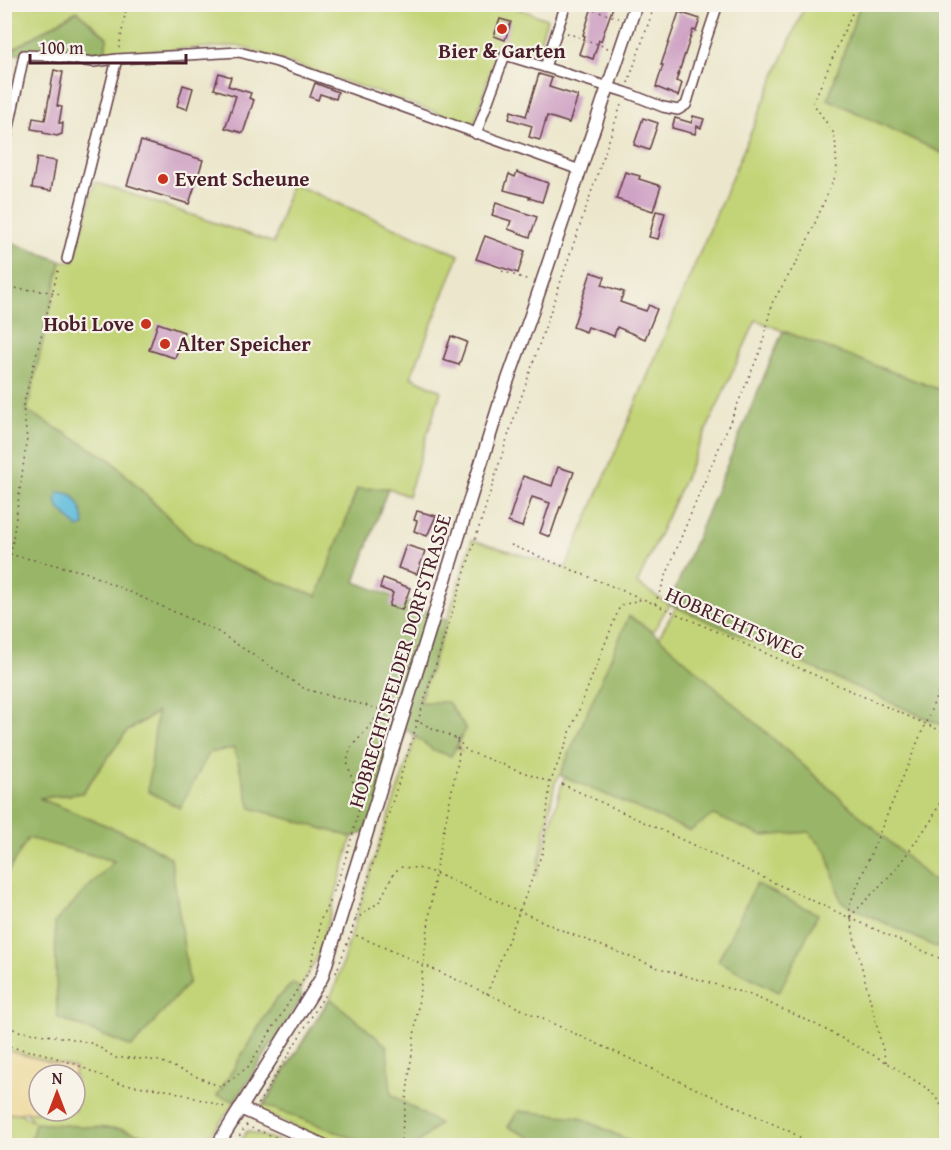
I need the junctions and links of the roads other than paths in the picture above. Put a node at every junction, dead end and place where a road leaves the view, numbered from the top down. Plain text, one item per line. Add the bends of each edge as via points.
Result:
1 (566, 4) edge
2 (636, 4) edge
3 (718, 4) edge
4 (117, 58) junction
5 (545, 67) junction
6 (608, 87) junction
7 (477, 134) junction
8 (4, 151) edge
9 (580, 170) junction
10 (68, 255) road end
11 (240, 1108) junction
12 (217, 1146) edge
13 (325, 1146) edge

1 - 5 street
2 - 6 street, HOBRECHTSFELDER DORFSTRASSE
3 - 6 street via 686,105 678,110 663,107
4 - 7 street via 239,52
4 - 8 street via 93,62 24,55
4 - 10 street
5 - 6 street
5 - 7 street via 505,55
6 - 9 street, HOBRECHTSFELDER DORFSTRASSE
7 - 9 street
9 - 11 street, HOBRECHTSFELDER DORFSTRASSE via 501,399 322,976
11 - 12 street, HOBRECHTSFELDER DORFSTRASSE
11 - 13 street

